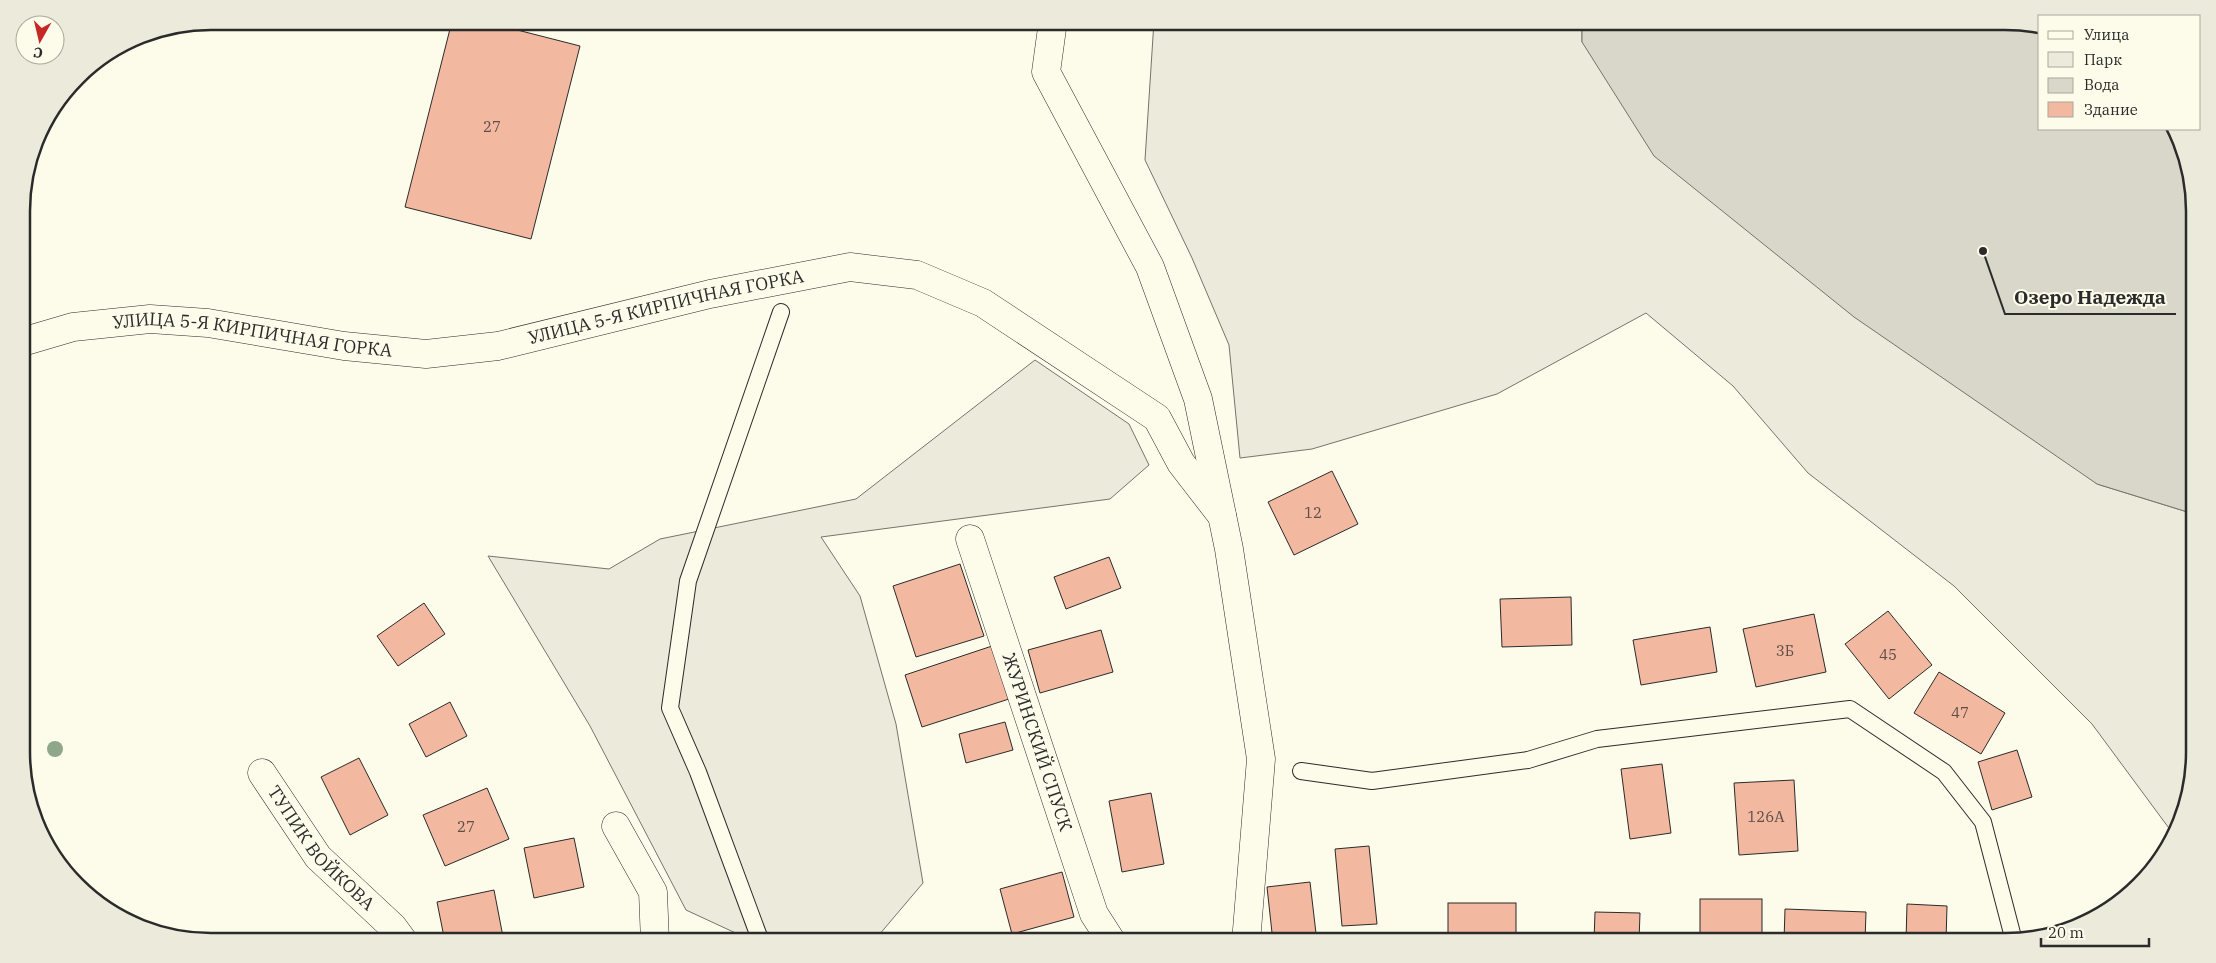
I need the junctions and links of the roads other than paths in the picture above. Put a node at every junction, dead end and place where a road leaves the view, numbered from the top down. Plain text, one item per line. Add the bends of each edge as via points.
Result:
1 (1052, 30) edge
2 (781, 312) dead end
3 (30, 340) edge
4 (1222, 516) junction
5 (970, 539) dead end
6 (1301, 771) dead end
7 (262, 773) dead end
8 (616, 826) dead end
9 (398, 933) edge
10 (655, 933) edge
11 (757, 933) edge
12 (1106, 933) edge
13 (1247, 933) edge
14 (2012, 933) edge

1 - 4 street via 1046,72 1150,266 1198,399
2 - 11 lane via 688,581 670,708 698,772
3 - 4 street, УЛИЦА 5-Я КИРПИЧНАЯ ГОРКА via 73,327 150,319 426,354 498,346 710,294 850,267 917,275 983,303 1156,418 1181,463
4 - 13 street via 1261,759
5 - 12 street, ЖУРИНСКИЙ СПУСК via 1094,914
6 - 14 lane via 1372,781 1528,760 1597,739 1850,709 1944,772 1984,822
7 - 9 street, ТУПИК ВОЙКОВА via 318,857
8 - 10 street via 653,892

